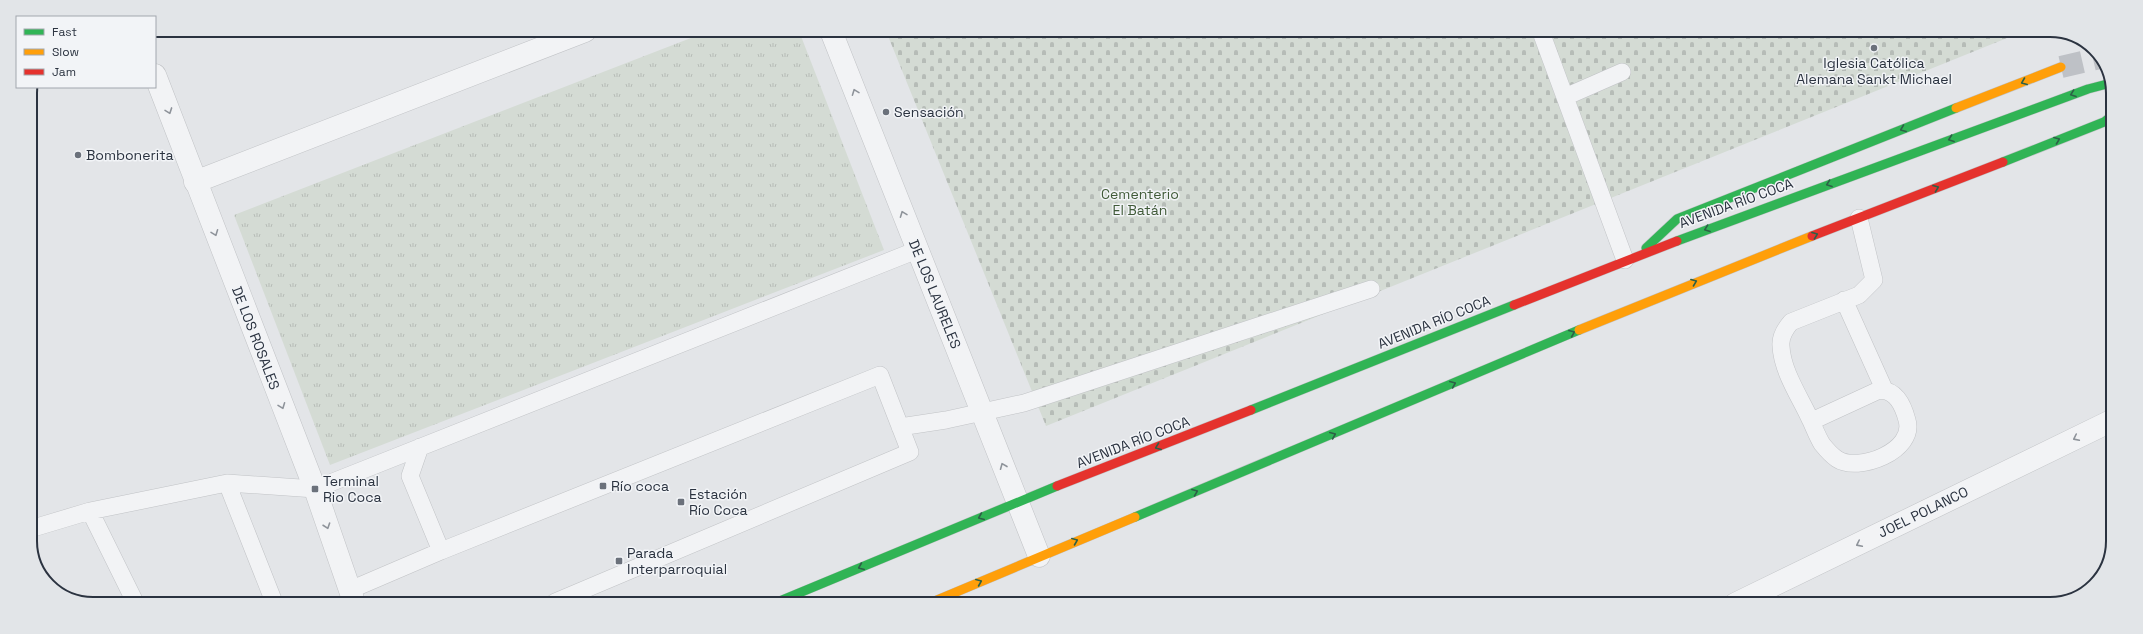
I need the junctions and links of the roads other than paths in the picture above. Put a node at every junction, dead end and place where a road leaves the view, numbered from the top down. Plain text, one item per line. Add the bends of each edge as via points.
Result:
1 (566, 37) edge
2 (833, 37) edge
3 (1543, 37) edge
4 (2061, 67) tunnel mouth
5 (1622, 72) dead end
6 (156, 78) edge
7 (2105, 84) edge
8 (1565, 97) junction
9 (2106, 120) edge
10 (195, 182) junction
11 (1859, 218) junction
12 (917, 250) junction
13 (1641, 254) junction
14 (1625, 260) junction
15 (1371, 289) dead end
16 (1844, 300) junction
17 (1884, 389) junction
18 (982, 413) junction
19 (1812, 421) junction
20 (2106, 424) edge
21 (900, 427) junction
22 (420, 448) junction
23 (227, 483) junction
24 (315, 489) junction
25 (1018, 502) junction
26 (90, 511) junction
27 (37, 527) edge
28 (441, 551) junction
29 (1039, 556) junction
30 (352, 596) edge
31 (133, 597) edge
32 (272, 597) edge
33 (566, 597) edge
34 (788, 597) edge
35 (944, 597) edge
36 (1749, 597) edge

1 - 10 street
12 -> 2 street, DE LOS LAURELES
3 - 8 lane
4 -> 13 main road via 1677,219
5 - 8 lane
6 -> 10 street, DE LOS ROSALES
7 -> 13 main road, AVENIDA RÍO COCA
8 - 14 lane
11 -> 9 main road
10 -> 24 street, DE LOS ROSALES
11 - 16 lane via 1874,280 1859,295
29 -> 11 main road via 1290,453 1657,297
12 - 18 street, DE LOS LAURELES
12 - 22 lane
13 - 14 main road, AVENIDA RÍO COCA
14 -> 25 main road, AVENIDA RÍO COCA
15 - 18 lane via 1024,403
16 - 17 lane
16 - 19 lane via 1791,322 1784,330 1780,346 1786,367
17 - 19 lane
17 - 19 lane via 1892,392 1898,400 1905,414 1909,433 1905,442 1895,450 1876,459 1855,464 1838,460 1822,443
18 - 21 lane
25 -> 18 street, DE LOS LAURELES
20 -> 36 street, JOEL POLANCO
21 - 28 lane via 880,375
21 - 33 lane via 910,452
22 - 24 lane
22 - 28 lane via 410,476
23 - 24 lane
23 - 26 lane
23 - 32 lane
24 -> 30 street, DE LOS ROSALES
25 - 29 street, DE LOS LAURELES
25 -> 34 main road, AVENIDA RÍO COCA
26 - 27 lane
26 - 31 lane
28 - 30 lane
35 -> 29 main road

